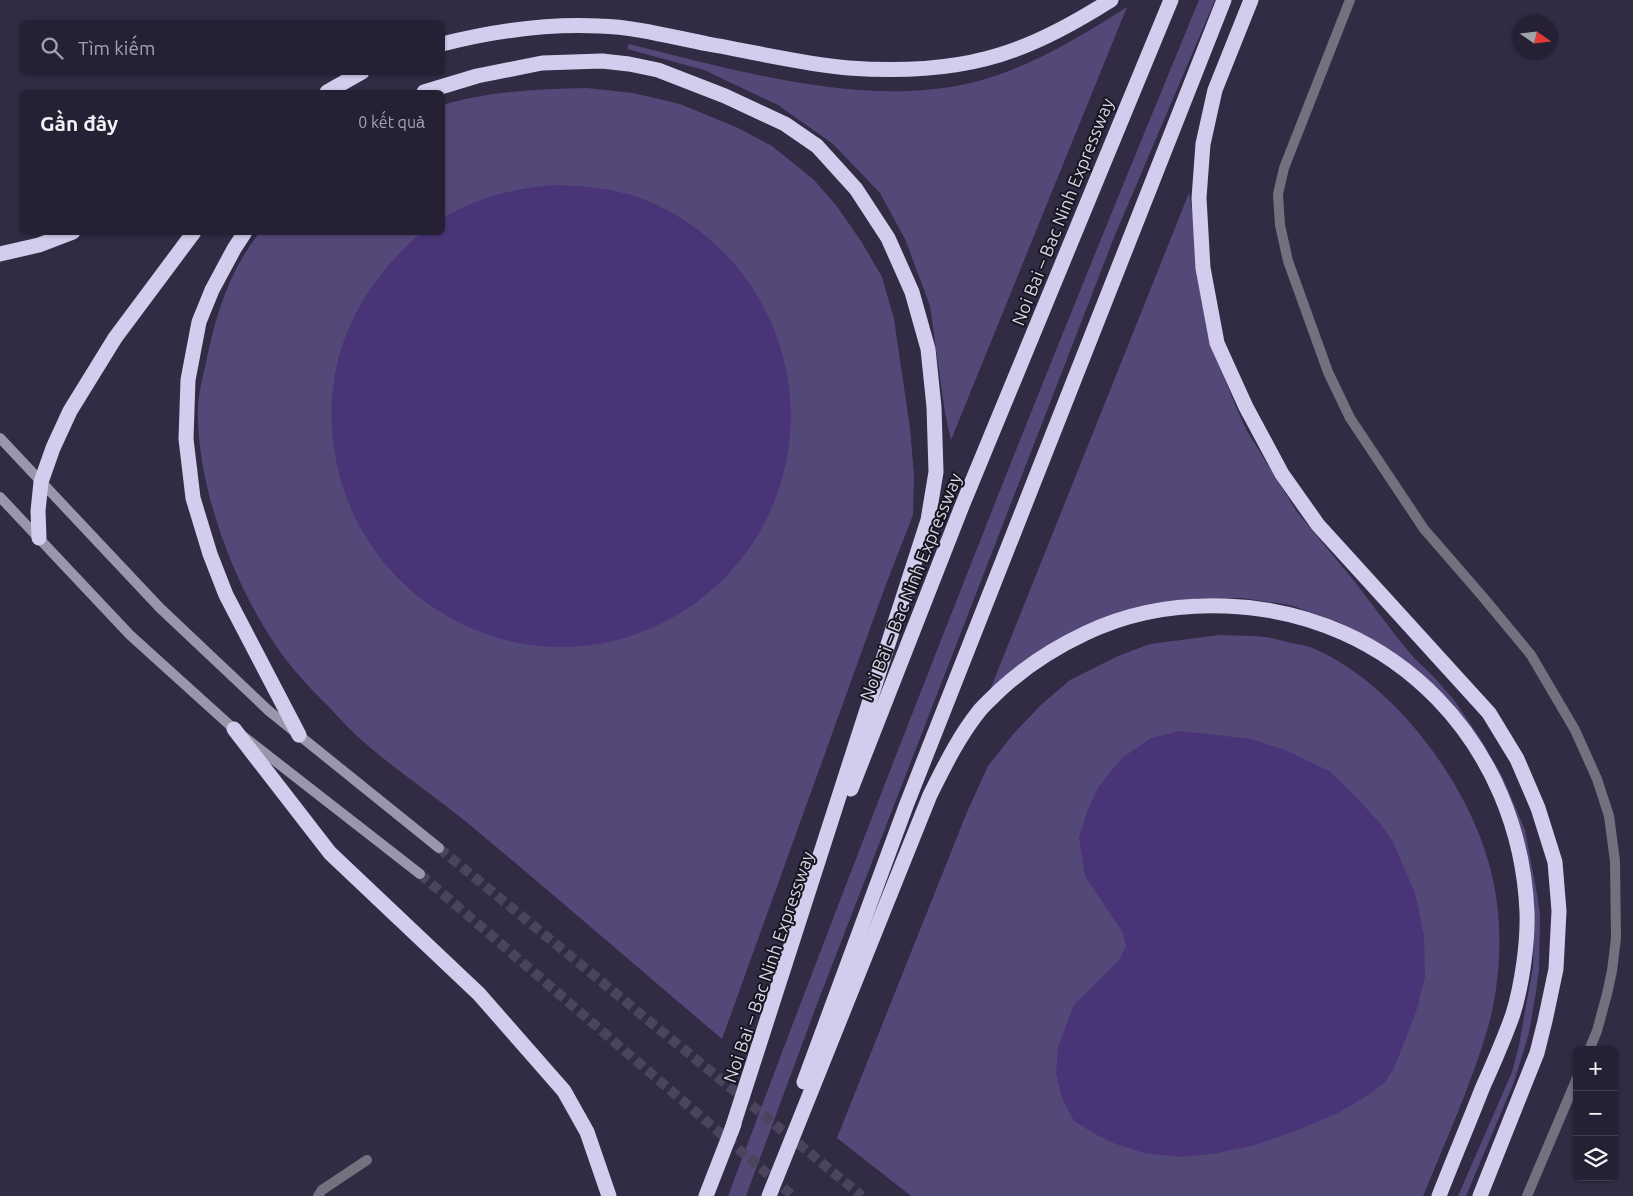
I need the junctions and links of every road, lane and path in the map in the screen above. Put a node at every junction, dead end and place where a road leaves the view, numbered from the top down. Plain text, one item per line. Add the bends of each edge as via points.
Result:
1 (1111, 0) edge
2 (1171, 0) edge
3 (1224, 0) edge
4 (1251, 0) edge
5 (1350, 0) edge
6 (445, 43) edge
7 (357, 75) edge
8 (330, 90) edge
9 (431, 90) edge
10 (65, 235) edge
11 (192, 235) edge
12 (243, 235) edge
13 (0, 254) edge
14 (0, 438) edge
15 (41, 482) junction
16 (0, 497) edge
17 (39, 538) junction
18 (234, 729) junction
19 (299, 736) junction
20 (439, 848) tunnel mouth
21 (420, 874) tunnel mouth
22 (1591, 1046) edge
23 (1573, 1087) edge
24 (731, 1132) junction
25 (367, 1160) dead end
26 (318, 1196) edge
27 (609, 1196) edge
28 (706, 1196) edge
29 (762, 1196) edge
30 (769, 1196) edge
31 (1439, 1196) edge
32 (1480, 1196) edge
33 (1527, 1196) edge

1 - 6 highway via 1075,22 1014,50 969,63 930,68 849,68 643,30 601,26 528,27
2 - 24 highway, Noi Bai – Bac Ninh Expressway via 962,506 855,779
3 - 29 highway via 906,806
4 - 32 highway via 1215,90 1203,144 1199,198 1203,268 1217,343 1282,474 1318,525 1489,713 1517,759 1538,808 1555,862 1558,911 1556,969 1545,1021 1537,1053
5 - 22 street via 1284,168 1278,194 1280,225 1288,261 1328,372 1350,418 1424,529 1531,655 1575,730 1597,779 1608,816 1615,860 1616,938 1607,994
7 - 8 highway
9 - 24 highway via 542,63 602,61 658,70 695,83 784,124 816,146 856,189 888,238 912,292 928,349 934,407 936,472 928,520
10 - 13 highway
11 - 15 highway via 105,354 63,426
12 - 19 highway via 212,290 199,322 188,380 186,439 194,498 210,554 226,595
14 - 15 main road
15 - 17 highway
15 - 19 main road via 160,608
16 - 17 main road
17 - 18 main road via 130,635
18 - 21 main road
18 - 27 highway via 330,853 479,994 564,1092 587,1132
19 - 20 main road
23 - 33 street
24 - 28 highway, Noi Bai – Bac Ninh Expressway
25 - 26 street
30 - 31 highway via 930,795 954,746 981,708 1034,662 1104,624 1152,610 1202,605 1251,606 1301,616 1347,634 1391,659 1430,690 1463,727 1490,769 1510,815 1522,864 1527,914 1524,964 1513,1012

